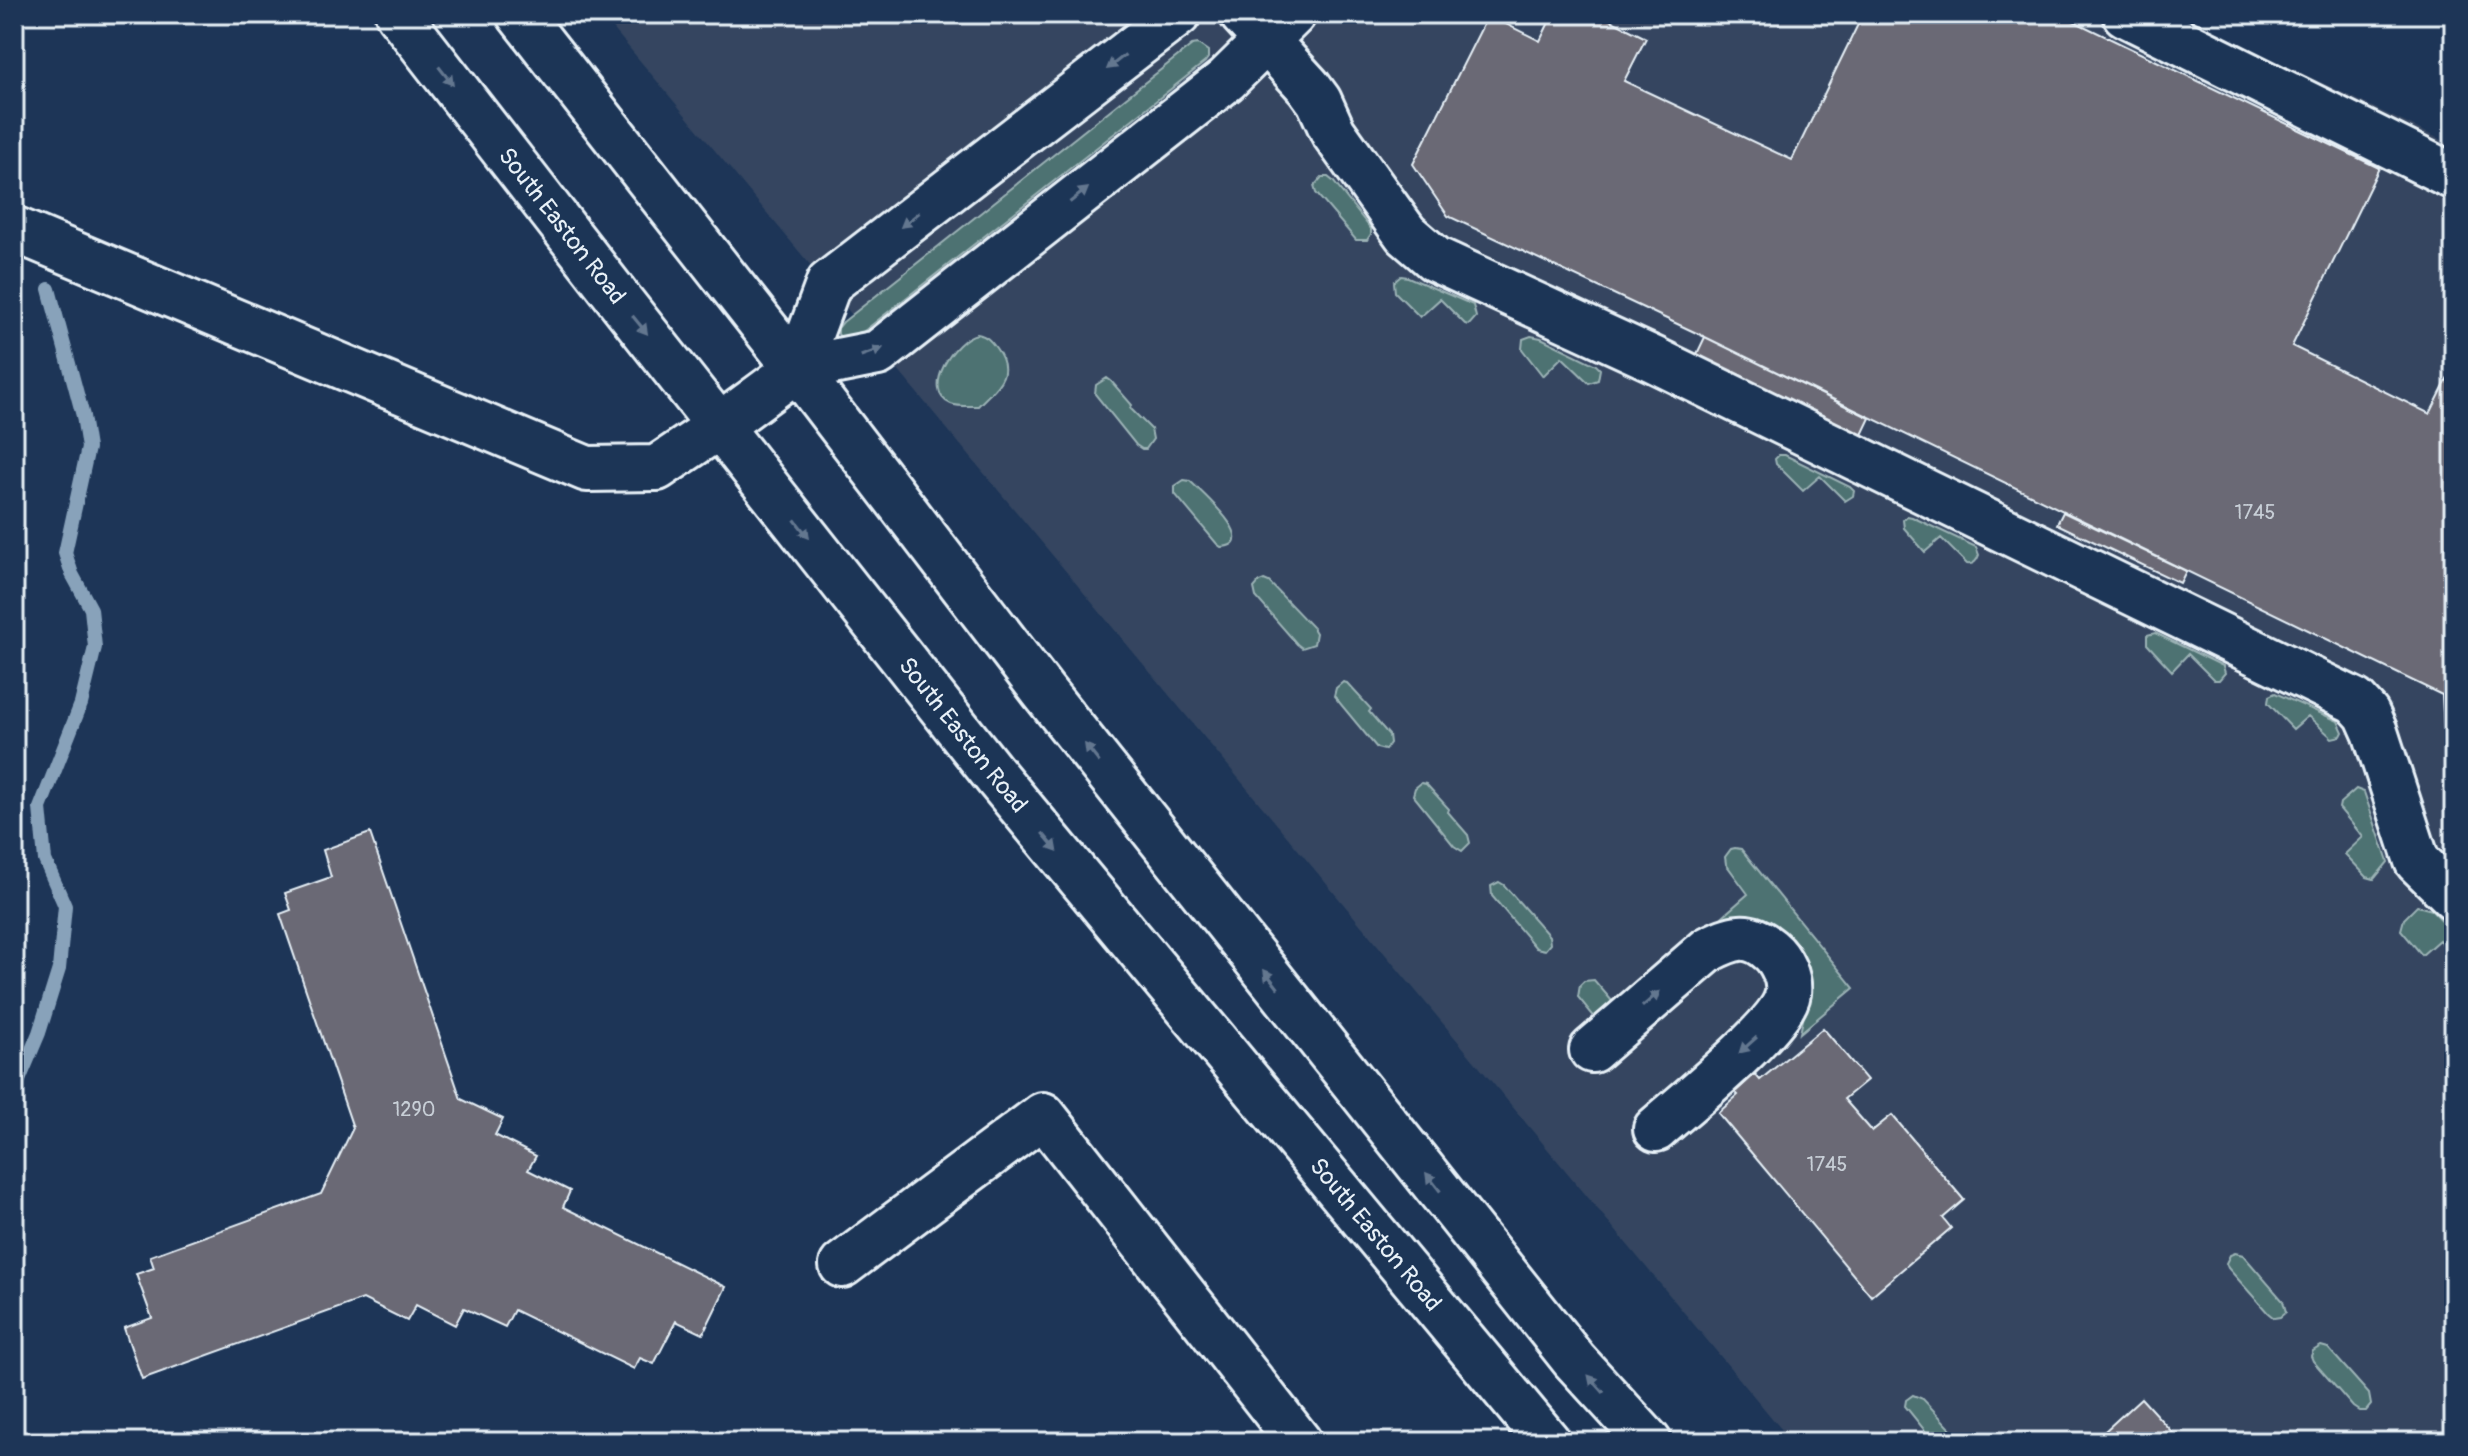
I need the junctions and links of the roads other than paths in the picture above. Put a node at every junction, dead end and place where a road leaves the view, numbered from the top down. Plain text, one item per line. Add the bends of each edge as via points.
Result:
1 (398, 14) edge
2 (519, 14) edge
3 (1178, 14) edge
4 (2125, 14) edge
5 (1267, 23) edge
6 (2454, 177) edge
7 (14, 229) edge
8 (797, 369) junction
9 (721, 425) junction
10 (2454, 897) edge
11 (1592, 1050) dead end
12 (1656, 1129) dead end
13 (842, 1265) dead end
14 (1299, 1442) edge
15 (1548, 1442) edge
16 (1649, 1442) edge

1 -> 9 main road, South Easton Road
2 - 8 main road
3 -> 8 main road via 829,283
4 - 6 main road
8 -> 5 main road via 878,353 1226,80
5 - 10 main road via 1319,101 1333,132 1406,234 1435,259 1653,359 2355,701 2375,732 2417,861
7 - 9 main road via 587,469 657,468
8 - 9 main road
16 -> 8 main road via 1574,1360 1043,691
9 -> 15 main road, South Easton Road via 996,777
11 -> 12 main road via 1709,949 1728,939 1758,940 1777,956 1788,995 1778,1015
13 - 14 main road via 1043,1115

